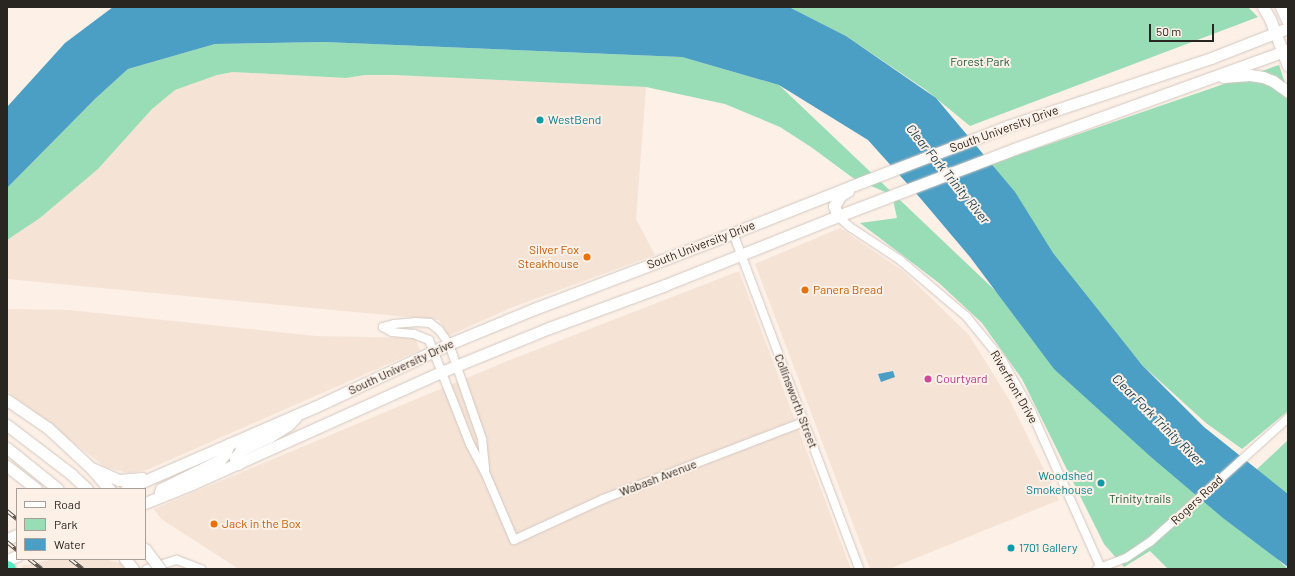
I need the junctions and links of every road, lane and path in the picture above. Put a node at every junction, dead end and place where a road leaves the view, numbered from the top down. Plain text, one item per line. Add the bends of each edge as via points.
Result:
1 (1263, 7) edge
2 (1281, 7) edge
3 (1288, 22) edge
4 (1288, 28) edge
5 (1275, 33) junction
6 (1285, 51) edge
7 (1288, 66) edge
8 (1211, 77) junction
9 (1288, 92) edge
10 (866, 180) junction
11 (838, 216) junction
12 (733, 234) junction
13 (741, 255) junction
14 (449, 344) junction
15 (434, 353) junction
16 (457, 366) junction
17 (441, 372) junction
18 (7, 400) edge
19 (298, 414) junction
20 (1288, 418) edge
21 (804, 422) junction
22 (7, 424) edge
23 (229, 444) junction
24 (7, 448) edge
25 (238, 464) junction
26 (7, 466) edge
27 (91, 468) junction
28 (485, 472) junction
29 (164, 473) junction
30 (35, 488) edge
31 (57, 488) edge
32 (86, 488) edge
33 (109, 488) edge
34 (128, 488) edge
35 (158, 498) junction
36 (146, 503) edge
37 (146, 550) edge
38 (126, 560) edge
39 (1099, 568) edge
40 (134, 569) edge
41 (147, 569) edge
42 (160, 569) edge
43 (201, 569) edge
44 (859, 569) edge

1 - 5 main road
2 - 3 main road
4 - 5 main road, South University Drive
5 - 6 main road
5 - 10 main road, South University Drive via 1211,58 1008,126
6 - 7 main road
6 - 8 main road, South University Drive
8 - 9 main road via 1263,77
8 - 11 main road, South University Drive
10 - 11 main road via 841,195 834,206
10 - 12 main road, South University Drive
11 - 13 main road, South University Drive
11 - 39 street, Riverfront Drive via 850,227 900,260 966,316 1002,360 1031,411
12 - 13 street, Collinsworth Street
12 - 14 main road, South University Drive
13 - 16 main road, South University Drive
13 - 21 street, Collinsworth Street
14 - 15 main road, South University Drive
14 - 15 street via 430,323 394,324 383,328 392,332 425,337 429,340
14 - 16 street
15 - 17 street
15 - 19 main road, South University Drive
16 - 17 main road, South University Drive
16 - 28 street via 482,439
17 - 25 main road, South University Drive
17 - 28 street via 470,444
18 - 27 main road via 48,428
19 - 23 main road, South University Drive
19 - 25 main road via 288,426 241,450 235,458
20 - 39 street, Rogers Road via 1150,542 1126,558
21 - 28 street, Wabash Avenue via 603,499 514,540
21 - 44 street, Collinsworth Street
22 - 32 main road
23 - 29 main road, South University Drive
23 - 35 main road via 220,460 161,489
24 - 31 main road
25 - 35 main road, South University Drive
26 - 30 main road
27 - 29 main road via 119,480 137,480
27 - 33 main road
29 - 34 main road, South University Drive
35 - 36 main road, South University Drive
37 - 42 main road, bridge
38 - 40 main road
41 - 43 street via 176,560

